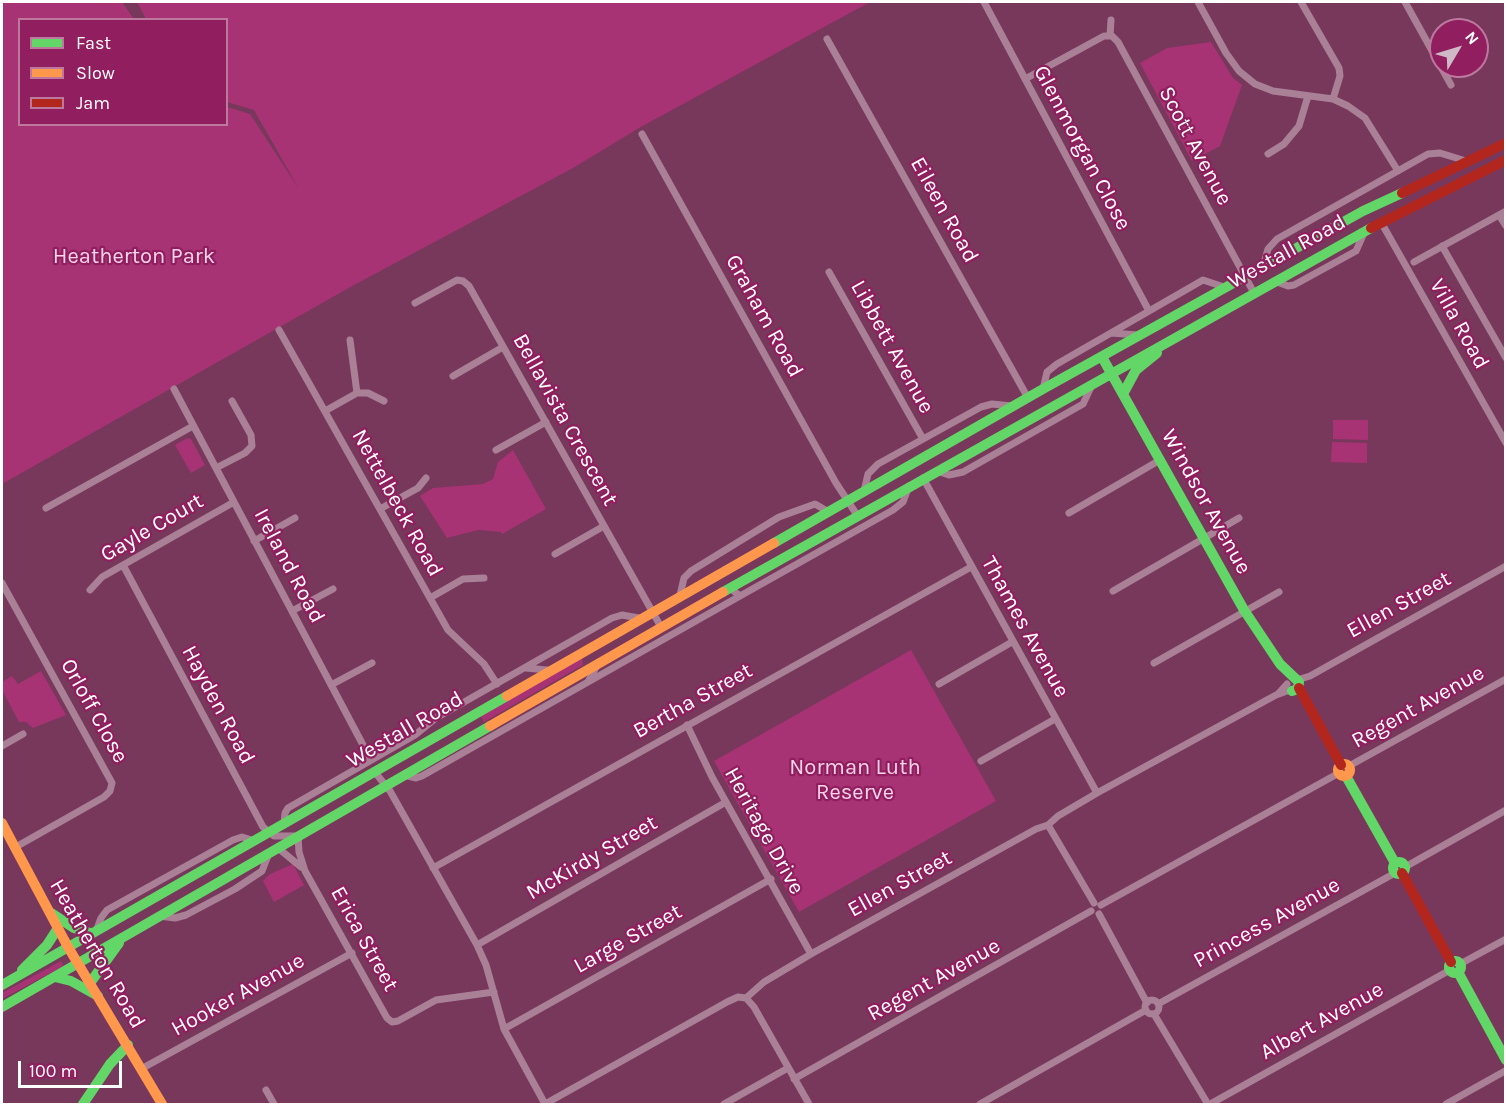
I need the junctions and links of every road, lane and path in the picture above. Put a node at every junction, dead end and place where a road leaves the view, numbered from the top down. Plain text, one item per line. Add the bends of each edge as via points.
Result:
1 (984, 2) edge
2 (1198, 2) edge
3 (1301, 2) edge
4 (1404, 2) edge
5 (1111, 20) dead end
6 (1110, 36) junction
7 (827, 39) dead end
8 (1025, 79) junction
9 (1451, 85) dead end
10 (1308, 96) junction
11 (1333, 99) junction
12 (642, 134) dead end
13 (1506, 143) edge
14 (1268, 154) dead end
15 (1506, 160) edge
16 (1466, 161) junction
17 (1398, 171) junction
18 (1504, 212) edge
19 (1381, 222) junction
20 (1506, 226) edge
21 (1364, 231) junction
22 (1442, 246) junction
23 (1414, 262) dead end
24 (1263, 267) junction
25 (829, 272) dead end
26 (1245, 277) junction
27 (1274, 281) junction
28 (1227, 288) junction
29 (1254, 293) junction
30 (415, 303) dead end
31 (1149, 311) junction
32 (279, 330) dead end
33 (1111, 333) junction
34 (1140, 336) junction
35 (350, 340) dead end
36 (1170, 341) junction
37 (503, 347) junction
38 (1102, 357) junction
39 (1506, 358) edge
40 (1111, 373) junction
41 (453, 376) dead end
42 (1092, 385) junction
43 (174, 389) dead end
44 (1043, 390) junction
45 (357, 393) junction
46 (1123, 394) junction
47 (1028, 398) junction
48 (384, 400) dead end
49 (232, 401) dead end
50 (1013, 406) junction
51 (325, 411) junction
52 (546, 422) junction
53 (193, 426) junction
54 (923, 439) junction
55 (1506, 443) edge
56 (496, 450) dead end
57 (1160, 460) junction
58 (216, 468) junction
59 (937, 471) junction
60 (426, 478) dead end
61 (923, 478) junction
62 (865, 485) junction
63 (909, 486) junction
64 (848, 500) junction
65 (234, 502) junction
66 (46, 508) dead end
67 (380, 509) junction
68 (827, 511) junction
69 (1069, 513) dead end
70 (857, 515) junction
71 (295, 518) dead end
72 (1239, 518) dead end
73 (604, 526) junction
74 (1204, 538) junction
75 (254, 541) junction
76 (555, 554) dead end
77 (123, 565) junction
78 (1506, 566) edge
79 (971, 567) junction
80 (484, 579) dead end
81 (2, 583) edge
82 (697, 585) junction
83 (730, 588) junction
84 (333, 589) dead end
85 (90, 590) dead end
86 (1113, 591) dead end
87 (1279, 592) dead end
88 (680, 595) junction
89 (740, 596) junction
90 (430, 597) junction
91 (706, 601) junction
92 (1244, 610) junction
93 (292, 611) junction
94 (652, 611) junction
95 (639, 618) junction
96 (661, 627) junction
97 (1012, 642) junction
98 (372, 663) dead end
99 (598, 663) junction
100 (1154, 663) dead end
101 (524, 669) junction
102 (547, 670) junction
103 (1506, 679) edge
104 (588, 682) junction
105 (497, 684) junction
106 (939, 684) dead end
107 (331, 685) junction
108 (1293, 685) junction
109 (1055, 719) junction
110 (687, 725) junction
111 (23, 734) dead end
112 (2, 746) edge
113 (981, 761) dead end
114 (373, 766) junction
115 (1344, 770) junction
116 (402, 775) junction
117 (386, 784) junction
118 (1096, 793) junction
119 (726, 802) junction
120 (1506, 810) edge
121 (2, 823) edge
122 (1048, 825) junction
123 (268, 833) junction
124 (298, 836) junction
125 (15, 848) junction
126 (273, 850) junction
127 (434, 868) junction
128 (1399, 869) junction
129 (305, 871) junction
130 (771, 879) junction
131 (1097, 904) junction
132 (49, 911) junction
133 (1091, 911) junction
134 (1099, 914) junction
135 (58, 928) junction
136 (94, 932) junction
137 (125, 936) junction
138 (1506, 939) edge
139 (477, 945) junction
140 (68, 947) junction
141 (352, 953) junction
142 (812, 954) junction
143 (78, 963) junction
144 (1455, 967) junction
145 (55, 977) junction
146 (13, 979) junction
147 (90, 983) junction
148 (2, 985) edge
149 (494, 992) junction
150 (98, 996) junction
151 (746, 998) junction
152 (1158, 1004) junction
153 (1146, 1006) junction
154 (2, 1007) edge
155 (1154, 1014) junction
156 (504, 1029) junction
157 (130, 1048) junction
158 (1506, 1061) edge
159 (788, 1068) junction
160 (141, 1069) junction
161 (1505, 1071) edge
162 (794, 1079) junction
163 (266, 1090) dead end
164 (1208, 1103) edge
165 (83, 1104) edge
166 (162, 1104) edge
167 (274, 1104) edge
168 (545, 1104) edge
169 (724, 1104) edge
170 (809, 1104) edge
171 (980, 1104) edge
172 (1446, 1104) edge

1 - 8 street, Glenmorgan Close
2 - 10 street via 1226,53 1255,84
3 - 11 street via 1339,68
4 - 9 street
5 - 6 street
6 - 8 street
6 - 26 street, Scott Avenue via 1118,42
7 - 47 street, Eileen Road
8 - 31 street, Glenmorgan Close
10 - 11 street
10 - 14 street via 1299,126
11 - 17 street via 1365,118
12 - 64 street, Graham Road
13 - 16 main road, Westall Road
15 - 19 main road, Westall Road
16 - 17 street, Westall Road via 1433,153
16 - 24 main road, Westall Road
17 - 24 street, Westall Road via 1277,239 1268,249
18 - 20 street
18 - 22 street
19 - 21 main road, Westall Road
19 - 55 street, Villa Road
21 - 27 main road, Westall Road
21 - 27 street, Westall Road via 1356,251 1287,286
22 - 23 street
22 - 39 street
24 - 26 main road, Westall Road
25 - 54 street, Libbett Avenue
26 - 28 main road, Westall Road
26 - 29 street, Scott Avenue
27 - 29 main road, Westall Road
28 - 31 street, Westall Road via 1203,280
28 - 34 main road, Westall Road
29 - 36 main road, Westall Road
30 - 37 street, Bellavista Crescent via 454,281 464,281
31 - 33 street, Westall Road
32 - 51 street, Nettelbeck Road
33 - 34 street
33 - 44 street, Westall Road via 1047,372
34 - 38 main road, Westall Road
35 - 45 street
36 - 40 main road, Westall Road
36 - 46 main road via 1136,370
37 - 41 street
37 - 52 street, Bellavista Crescent
38 - 40 main road, Windsor Avenue
38 - 44 main road, Westall Road
40 - 42 main road, Westall Road
40 - 46 main road, Windsor Avenue
42 - 59 main road, Westall Road
42 - 59 street, Westall Road via 1083,404 963,472 949,475
43 - 53 street, Ireland Road
44 - 47 main road, Westall Road
45 - 48 street
45 - 51 street
46 - 57 main road, Windsor Avenue
47 - 50 main road, Westall Road
49 - 58 street via 251,435 252,446
50 - 54 street, Westall Road via 986,405
50 - 62 main road, Westall Road
51 - 67 street, Nettelbeck Road
52 - 56 street
52 - 73 street, Bellavista Crescent
53 - 58 street, Ireland Road
53 - 66 street
54 - 62 street, Westall Road via 878,464
57 - 69 street
57 - 74 main road, Windsor Avenue
58 - 65 street, Ireland Road
59 - 61 main road, Westall Road
60 - 67 street via 418,488
61 - 63 main road, Westall Road
61 - 79 street, Thames Avenue
62 - 64 main road, Westall Road
63 - 70 main road, Westall Road
63 - 89 street, Westall Road via 903,502 893,510
64 - 68 main road, Westall Road
64 - 70 street, Graham Road
65 - 75 street, Ireland Road
65 - 77 street, Gayle Court
67 - 90 street, Nettelbeck Road
68 - 82 main road, Westall Road
68 - 88 street via 814,504 779,517 691,572 684,579
70 - 83 main road, Westall Road
71 - 75 street
72 - 74 street
73 - 76 street
73 - 94 street, Bellavista Crescent
74 - 86 street
74 - 92 main road, Windsor Avenue
75 - 93 street, Ireland Road
77 - 85 street, Gayle Court
77 - 123 street, Hayden Road
78 - 108 street, Ellen Street
79 - 97 street, Thames Avenue
79 - 110 street, Bertha Street
80 - 90 street via 463,579
81 - 125 street, Orloff Close via 112,783 104,797
82 - 88 main road, Westall Road
82 - 91 main road
83 - 89 street
83 - 91 main road, Westall Road
84 - 93 street
87 - 92 street
88 - 94 main road, Westall Road
89 - 104 street, Westall Road
90 - 105 street, Nettelbeck Road via 452,635 484,664
91 - 96 main road, Westall Road
92 - 100 street
92 - 108 main road, Windsor Avenue
93 - 107 street, Ireland Road
94 - 95 main road, Westall Road
94 - 96 street, Bellavista Crescent
95 - 101 street, Westall Road via 616,616
95 - 102 main road, Westall Road
96 - 99 main road, Westall Road
97 - 106 street
97 - 109 street, Thames Avenue
98 - 107 street
99 - 104 street
99 - 116 main road, Westall Road
101 - 102 street
101 - 105 street, Westall Road
102 - 114 main road, Westall Road
103 - 115 street, Regent Avenue
104 - 116 street, Westall Road via 422,776
105 - 114 street, Westall Road via 436,718
107 - 114 street, Ireland Road
108 - 115 main road, Windsor Avenue
108 - 118 street, Ellen Street
109 - 113 street
109 - 118 street, Thames Avenue
110 - 119 street, Heritage Drive
110 - 127 street, Bertha Street
111 - 112 street
114 - 117 street, Ireland Road
114 - 123 main road, Westall Road
115 - 128 main road, Windsor Avenue
115 - 131 street, Regent Avenue
116 - 117 main road, Westall Road
117 - 124 main road, Westall Road
117 - 127 street, Ireland Road
118 - 122 street, Ellen Street
119 - 130 street, Heritage Drive
119 - 139 street, McKirdy Street
120 - 128 street, Princess Avenue
121 - 125 main road, Heatherton Road
122 - 131 street
122 - 142 street, Ellen Street
123 - 124 street
123 - 136 main road, Westall Road
124 - 126 main road, Westall Road
124 - 129 street, Erica Street
125 - 132 main road, Heatherton Road
126 - 129 street, Erica Street
126 - 137 main road, Westall Road
127 - 139 street, Ireland Road
128 - 144 main road, Windsor Avenue
128 - 152 street, Princess Avenue
129 - 141 street, Erica Street
130 - 142 street, Heritage Drive
130 - 156 street, Large Street
131 - 133 street
131 - 134 street via 1102,910
132 - 135 main road, Heatherton Road
132 - 136 main road via 74,928
133 - 134 street
133 - 162 street, Regent Avenue
134 - 153 street
135 - 140 main road, Heatherton Road
135 - 146 main road
136 - 140 main road, Westall Road
137 - 143 main road, Westall Road
137 - 147 main road
138 - 144 street, Albert Avenue
139 - 149 street, Ireland Road
140 - 143 main road, Heatherton Road
140 - 146 main road, Westall Road
141 - 149 street, Erica Street via 392,1022 436,1000
141 - 160 street, Hooker Avenue
142 - 151 street, Ellen Street via 764,982
143 - 145 main road, Westall Road
143 - 147 main road, Heatherton Road
144 - 158 main road, Windsor Avenue
144 - 164 street, Albert Avenue
145 - 150 main road
145 - 154 main road, Westall Road
146 - 148 main road
147 - 150 main road, Heatherton Road
149 - 156 street, Ireland Road
150 - 157 main road, Heatherton Road
151 - 159 street
151 - 168 street, Ellen Street via 727,1002
152 - 153 street via 1152,1001
152 - 155 street
153 - 155 street
153 - 171 street
155 - 164 street
156 - 168 street, Ireland Road
157 - 160 main road, Heatherton Road
157 - 165 main road
158 - 161 main road
159 - 162 street
159 - 169 street
160 - 166 main road, Heatherton Road
161 - 172 street
162 - 170 street
163 - 167 street

